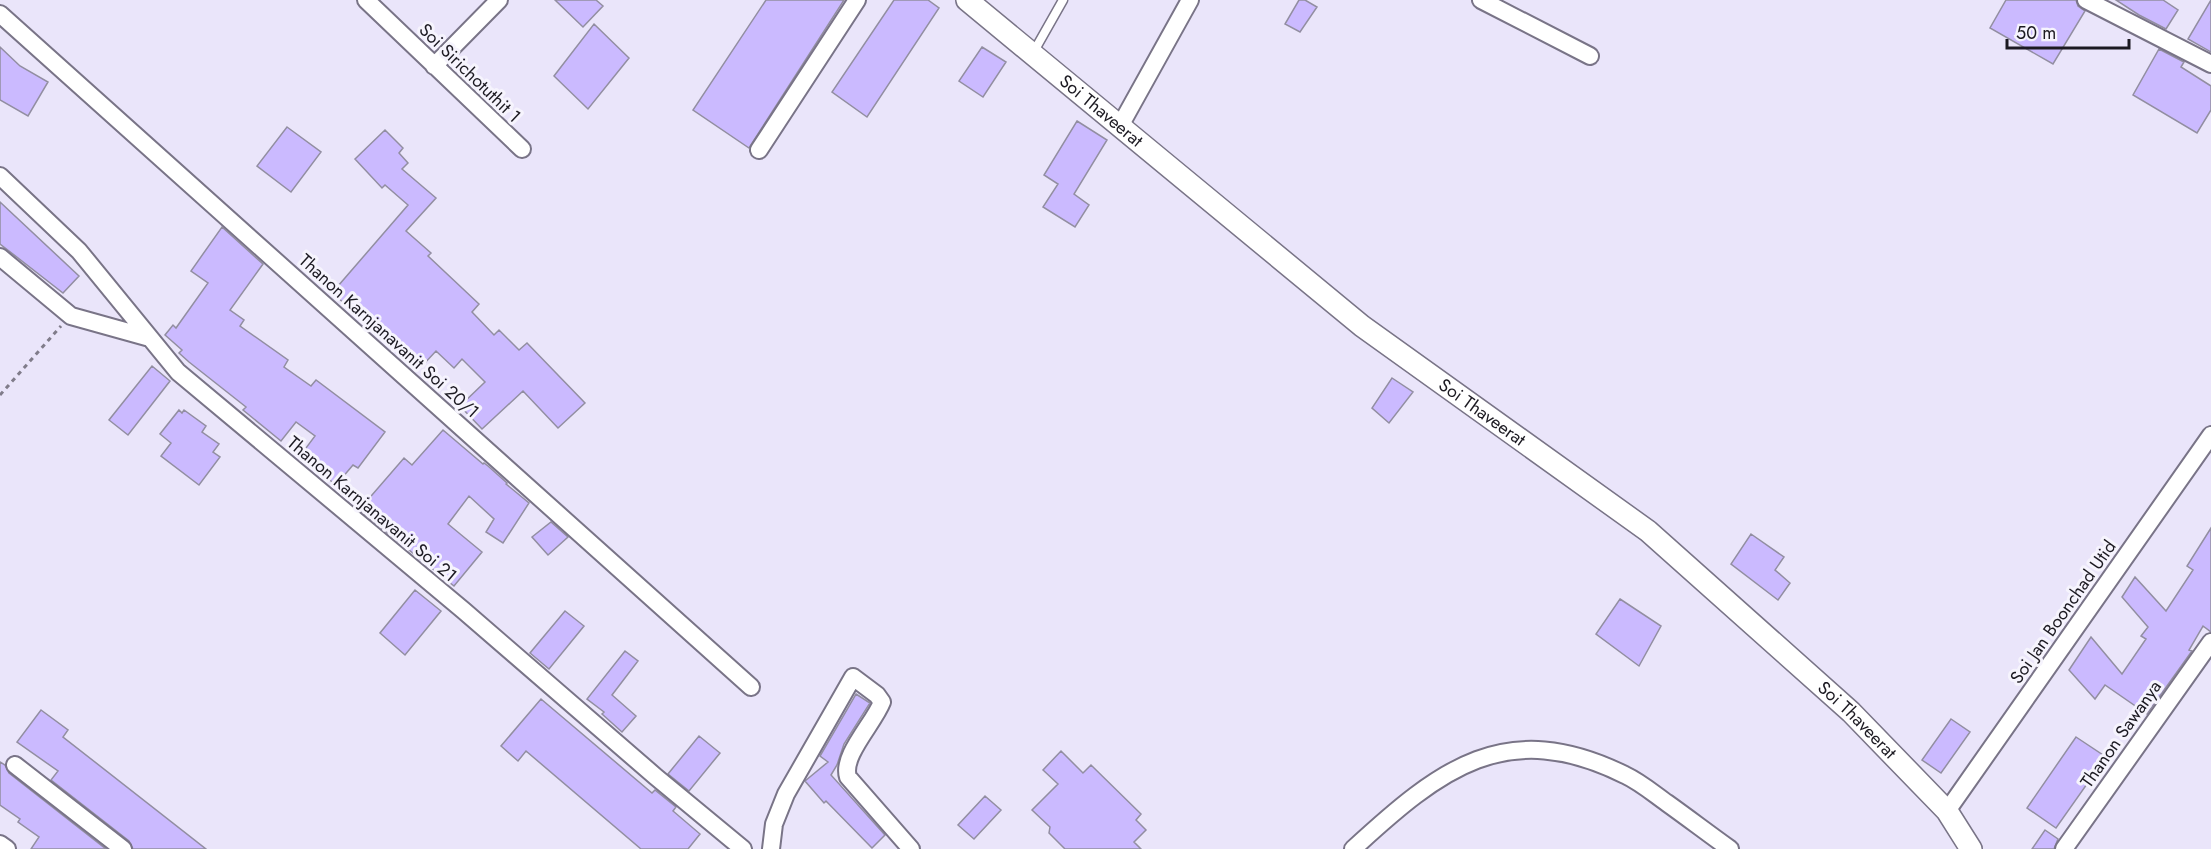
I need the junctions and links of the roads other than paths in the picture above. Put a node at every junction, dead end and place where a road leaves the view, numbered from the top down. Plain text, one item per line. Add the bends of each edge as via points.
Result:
1 (366, 0) edge
2 (499, 0) edge
3 (857, 0) edge
4 (967, 0) edge
5 (1063, 0) edge
6 (1190, 0) edge
7 (1481, 0) edge
8 (2086, 0) edge
9 (0, 14) edge
10 (1033, 54) junction
11 (1590, 56) dead end
12 (2211, 64) edge
13 (435, 66) junction
14 (1120, 126) junction
15 (522, 149) dead end
16 (759, 150) dead end
17 (0, 176) edge
18 (0, 257) edge
19 (150, 338) junction
20 (2211, 435) edge
21 (2211, 642) edge
22 (751, 687) dead end
23 (15, 765) dead end
24 (1947, 811) junction
25 (0, 844) edge
26 (7, 849) edge
27 (123, 849) edge
28 (743, 849) edge
29 (771, 849) edge
30 (911, 849) edge
31 (1353, 849) edge
32 (1730, 849) edge
33 (1971, 849) edge
34 (2064, 849) edge

1 - 13 street, Soi Sirichotuthit 1
2 - 13 street
3 - 16 street
4 - 10 street, Soi Thaveerat
5 - 10 lane
6 - 14 street
7 - 11 street
8 - 12 street
9 - 22 street, Thanon Karnjanavanit Soi 20/1
10 - 14 street, Soi Thaveerat
13 - 15 street, Soi Sirichotuthit 1
14 - 24 street, Soi Thaveerat via 1362,326 1648,531 1851,712
17 - 19 street, Thanon Karnjanavanit Soi 21 via 79,250
18 - 19 street via 71,316
19 - 28 street, Thanon Karnjanavanit Soi 21 via 178,372
20 - 24 street, Soi Jan Boonchad Utid
21 - 34 street, Thanon Sawanya
23 - 27 street
24 - 33 street, Soi Thaveerat
25 - 26 street
29 - 30 street via 774,824 782,804 853,677 882,702 850,756 848,777
31 - 32 street via 1444,775 1487,755 1526,750 1559,752 1626,775

